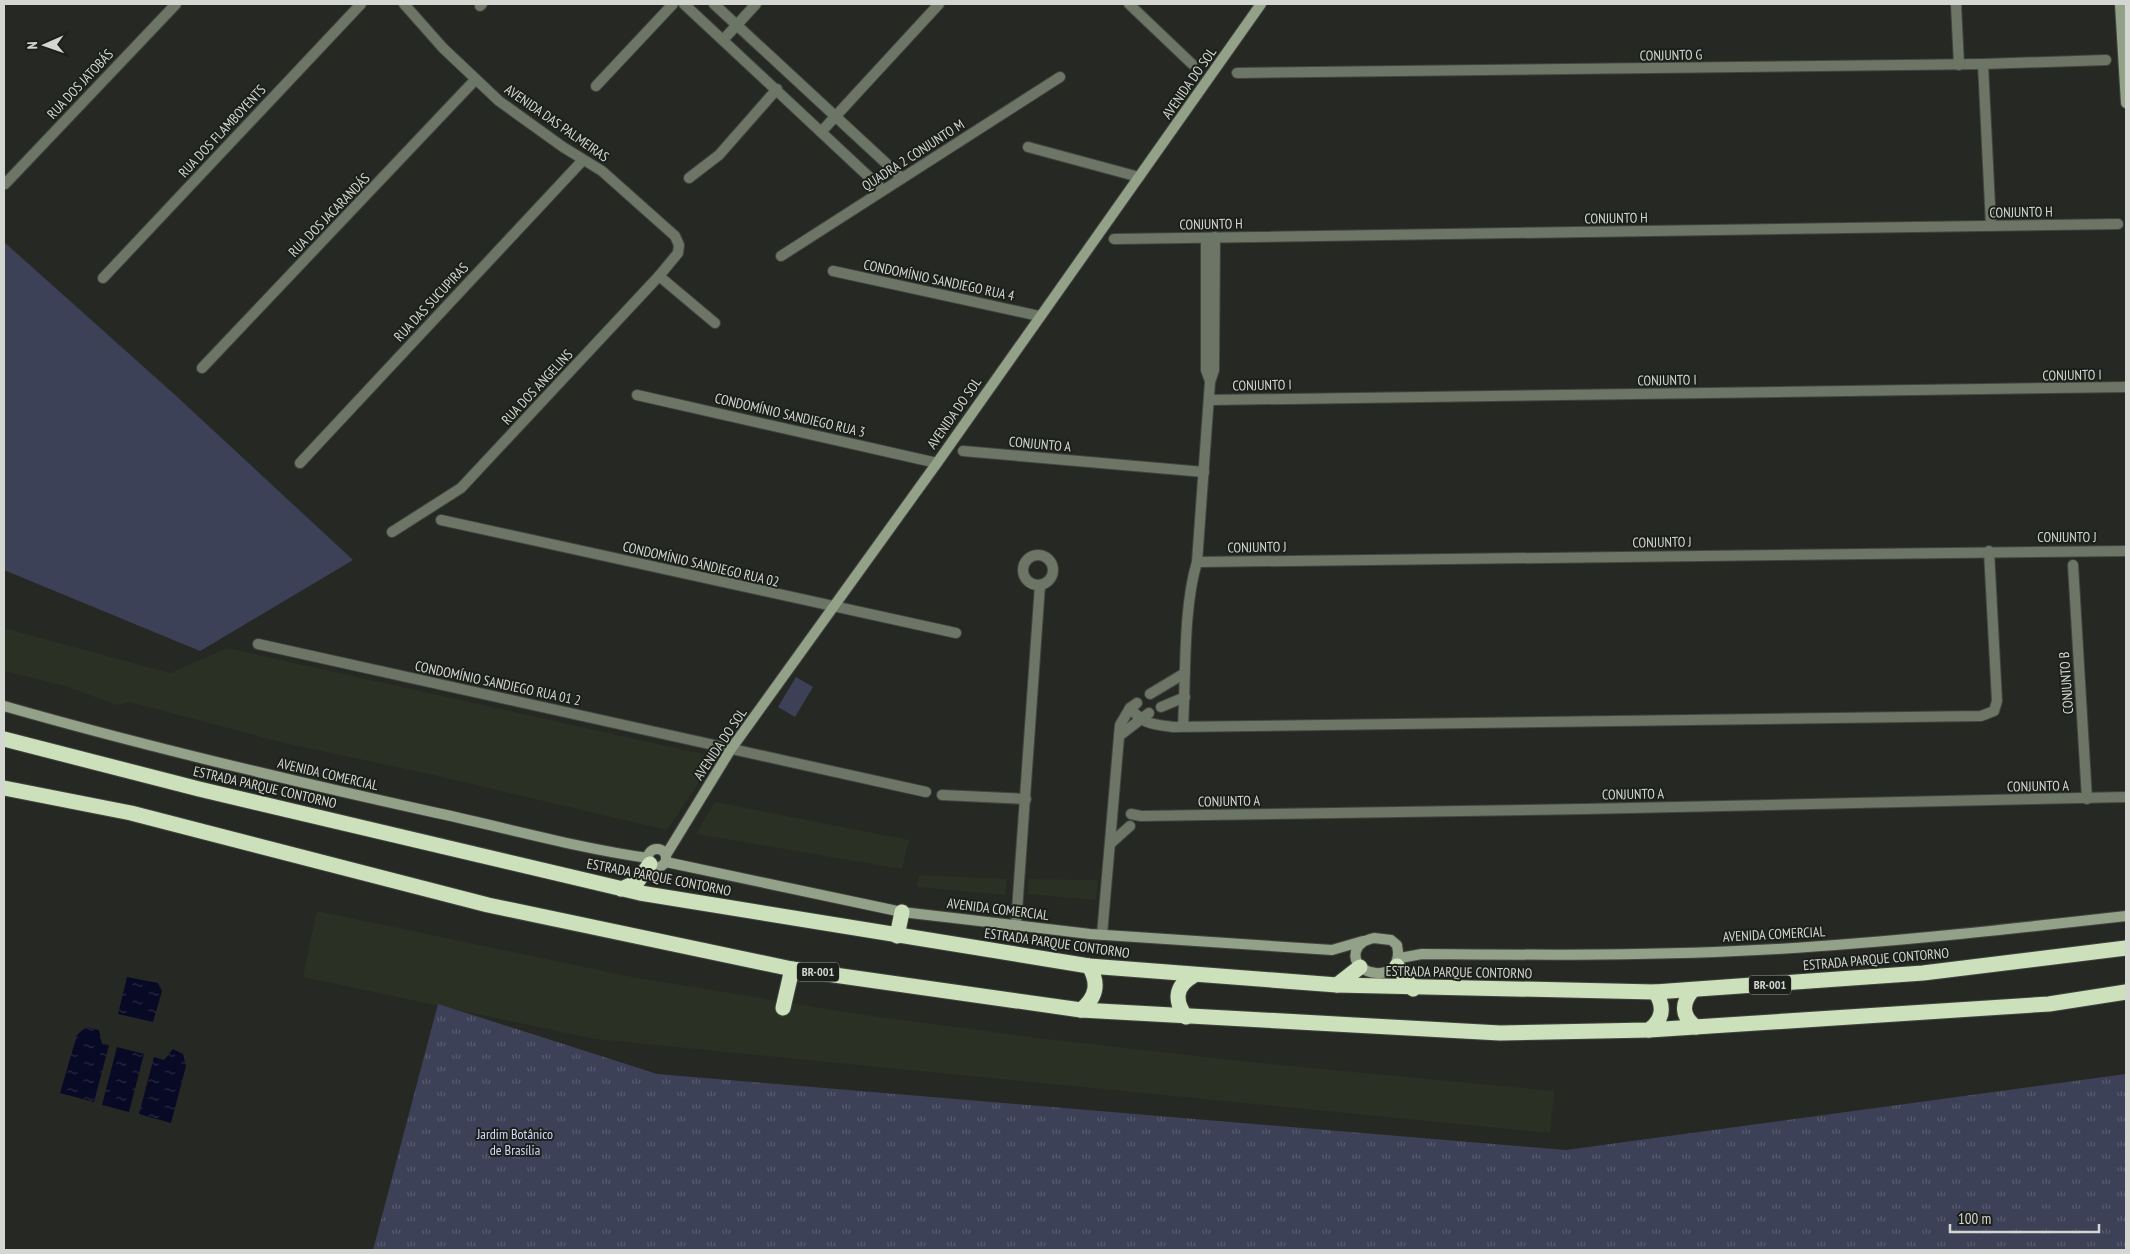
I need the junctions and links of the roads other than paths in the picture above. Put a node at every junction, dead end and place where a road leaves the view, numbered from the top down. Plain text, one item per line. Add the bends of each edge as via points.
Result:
1 (176, 4) edge
2 (361, 4) edge
3 (404, 4) edge
4 (673, 4) edge
5 (684, 4) edge
6 (714, 4) edge
7 (756, 4) edge
8 (939, 4) edge
9 (1129, 4) edge
10 (1261, 4) edge
11 (1956, 4) edge
12 (2120, 4) edge
13 (737, 25) junction
14 (723, 40) junction
15 (2106, 60) dead end
16 (1192, 64) dead end
17 (1983, 64) junction
18 (1959, 65) junction
19 (1237, 73) dead end
20 (1060, 77) dead end
21 (476, 80) junction
22 (596, 86) dead end
23 (777, 89) junction
24 (2126, 103) edge
25 (835, 117) junction
26 (821, 132) junction
27 (1028, 147) dead end
28 (583, 160) junction
29 (1139, 177) junction
30 (690, 178) dead end
31 (902, 178) junction
32 (5, 184) edge
33 (884, 190) junction
34 (2118, 224) dead end
35 (1991, 226) junction
36 (1210, 237) junction
37 (1114, 239) dead end
38 (678, 240) joint
39 (781, 256) dead end
40 (833, 271) dead end
41 (659, 276) junction
42 (103, 278) dead end
43 (1039, 316) junction
44 (715, 324) dead end
45 (202, 368) dead end
46 (2126, 387) edge
47 (637, 395) dead end
48 (1209, 400) junction
49 (963, 451) dead end
50 (937, 462) junction
51 (300, 463) dead end
52 (1204, 472) junction
53 (441, 520) dead end
54 (392, 532) dead end
55 (1988, 551) junction
56 (2126, 551) edge
57 (1197, 562) junction
58 (2073, 565) dead end
59 (1040, 585) dead end
60 (834, 608) junction
61 (956, 632) dead end
62 (258, 644) dead end
63 (1186, 673) junction
64 (1150, 694) dead end
65 (1186, 697) junction
66 (4, 706) edge
67 (1161, 707) dead end
68 (1149, 713) dead end
69 (1139, 719) junction
70 (1183, 726) junction
71 (1119, 736) junction
72 (4, 739) edge
73 (731, 749) junction
74 (7, 787) edge
75 (926, 792) dead end
76 (942, 795) dead end
77 (2126, 797) edge
78 (1026, 799) junction
79 (2087, 799) junction
80 (1128, 817) junction
81 (1111, 843) junction
82 (657, 859) junction
83 (621, 889) junction
84 (659, 896) junction
85 (902, 912) junction
86 (2126, 916) edge
87 (1016, 925) junction
88 (1102, 935) junction
89 (896, 936) junction
90 (1363, 941) junction
91 (1397, 945) junction
92 (2126, 948) edge
93 (1332, 950) junction
94 (1422, 954) junction
95 (1357, 960) junction
96 (1398, 962) junction
97 (1090, 966) junction
98 (792, 969) junction
99 (1193, 976) junction
100 (1337, 985) junction
101 (1413, 988) junction
102 (1692, 991) junction
103 (1655, 992) junction
104 (2126, 992) edge
105 (783, 1008) dead end
106 (1082, 1010) junction
107 (1186, 1017) junction
108 (1696, 1027) junction
109 (1649, 1030) junction

1 - 32 street, RUA DOS JATOBÁS
2 - 42 street, RUA DOS FLAMBOYENTS
3 - 21 street, AVENIDA DAS PALMEIRAS
4 - 22 street
5 - 14 street
6 - 13 street
7 - 13 street
8 - 25 street
9 - 16 street
10 - 29 street, AVENIDA DO SOL
11 - 18 street
12 - 24 street
13 - 14 street
13 - 25 street
14 - 23 street
15 - 17 street, CONJUNTO G
17 - 18 street, CONJUNTO G
17 - 35 street
18 - 19 street, CONJUNTO G
20 - 31 street, QUADRA 2 CONJUNTO M
21 - 28 street, AVENIDA DAS PALMEIRAS via 528,123
21 - 45 street, RUA DOS JACARANDÁS
23 - 26 street
23 - 30 street via 719,155
25 - 26 street
25 - 31 street
26 - 33 street
27 - 29 street
28 - 38 street, AVENIDA DAS PALMEIRAS via 617,183
28 - 51 street, RUA DAS SUCUPIRAS
29 - 43 street, AVENIDA DO SOL
31 - 33 street, QUADRA 2 CONJUNTO M
33 - 39 street, QUADRA 2 CONJUNTO M
34 - 35 street, CONJUNTO H
35 - 36 street, CONJUNTO H
36 - 37 street, CONJUNTO H
36 - 48 street via 1214,370
38 - 41 street, RUA DOS ANGELINS via 678,253
40 - 43 street, CONDOMÍNIO SANDIEGO RUA 4
41 - 44 street
41 - 54 street, RUA DOS ANGELINS via 461,488
43 - 50 street, AVENIDA DO SOL
46 - 48 street, CONJUNTO I
47 - 50 street, CONDOMÍNIO SANDIEGO RUA 3
48 - 52 street
49 - 52 street, CONJUNTO A
50 - 60 street, AVENIDA DO SOL
52 - 57 street
53 - 60 street, CONDOMÍNIO SANDIEGO RUA 02
55 - 56 street, CONJUNTO J
55 - 57 street, CONJUNTO J
55 - 70 street via 1997,700 1994,711 1981,716
57 - 63 street
58 - 79 street, CONJUNTO B
59 - 78 street
60 - 61 street, CONDOMÍNIO SANDIEGO RUA 02
60 - 73 street, AVENIDA DO SOL
62 - 73 street, CONDOMÍNIO SANDIEGO RUA 01 2
63 - 64 street
63 - 65 street
65 - 67 street
65 - 70 street
66 - 82 street, AVENIDA COMERCIAL via 355,794 556,840
68 - 69 street
69 - 70 street via 1148,723
69 - 71 street
69 - 71 street via 1134,706 1120,725
71 - 80 street
72 - 83 highway, ESTRADA PARQUE CONTORNO / BR-001
73 - 75 street, CONDOMÍNIO SANDIEGO RUA 01 2
73 - 82 street, AVENIDA DO SOL via 674,841
74 - 98 highway, BR-001 via 131,813 488,905
76 - 78 street
77 - 79 street, CONJUNTO A
78 - 87 street
79 - 80 street, CONJUNTO A
80 - 81 street
80 - 81 street
81 - 88 street
82 - 83 highway via 637,882
82 - 84 highway via 654,882
82 - 85 street, AVENIDA COMERCIAL
83 - 84 highway, ESTRADA PARQUE CONTORNO / BR-001
84 - 89 highway, ESTRADA PARQUE CONTORNO / BR-001
85 - 87 street, AVENIDA COMERCIAL
85 - 89 highway
86 - 94 street, AVENIDA COMERCIAL via 1970,934 1778,949
87 - 88 street, AVENIDA COMERCIAL
88 - 93 street, AVENIDA COMERCIAL
89 - 97 highway, ESTRADA PARQUE CONTORNO / BR-001
90 - 91 street, AVENIDA COMERCIAL via 1384,938
90 - 93 street, AVENIDA COMERCIAL
90 - 95 street
91 - 94 street, AVENIDA COMERCIAL
91 - 96 street
92 - 102 highway, ESTRADA PARQUE CONTORNO / BR-001 via 1923,973
93 - 95 street, AVENIDA COMERCIAL
94 - 96 street, AVENIDA COMERCIAL
95 - 96 street, AVENIDA COMERCIAL via 1375,973 1384,972
95 - 100 highway
96 - 101 highway
97 - 99 highway, ESTRADA PARQUE CONTORNO / BR-001
97 - 106 highway via 1096,985 1094,995
98 - 105 highway
98 - 106 highway, BR-001
99 - 100 highway, ESTRADA PARQUE CONTORNO / BR-001
99 - 107 highway via 1183,982 1178,993 1178,1002
100 - 101 highway, ESTRADA PARQUE CONTORNO / BR-001
101 - 103 highway, ESTRADA PARQUE CONTORNO / BR-001
102 - 103 highway, ESTRADA PARQUE CONTORNO / BR-001
102 - 108 highway via 1684,1007 1685,1015
103 - 109 highway via 1662,1006 1661,1016
104 - 108 highway, BR-001 via 2049,1004
106 - 107 highway, BR-001
107 - 109 highway, BR-001 via 1500,1033
108 - 109 highway, BR-001

